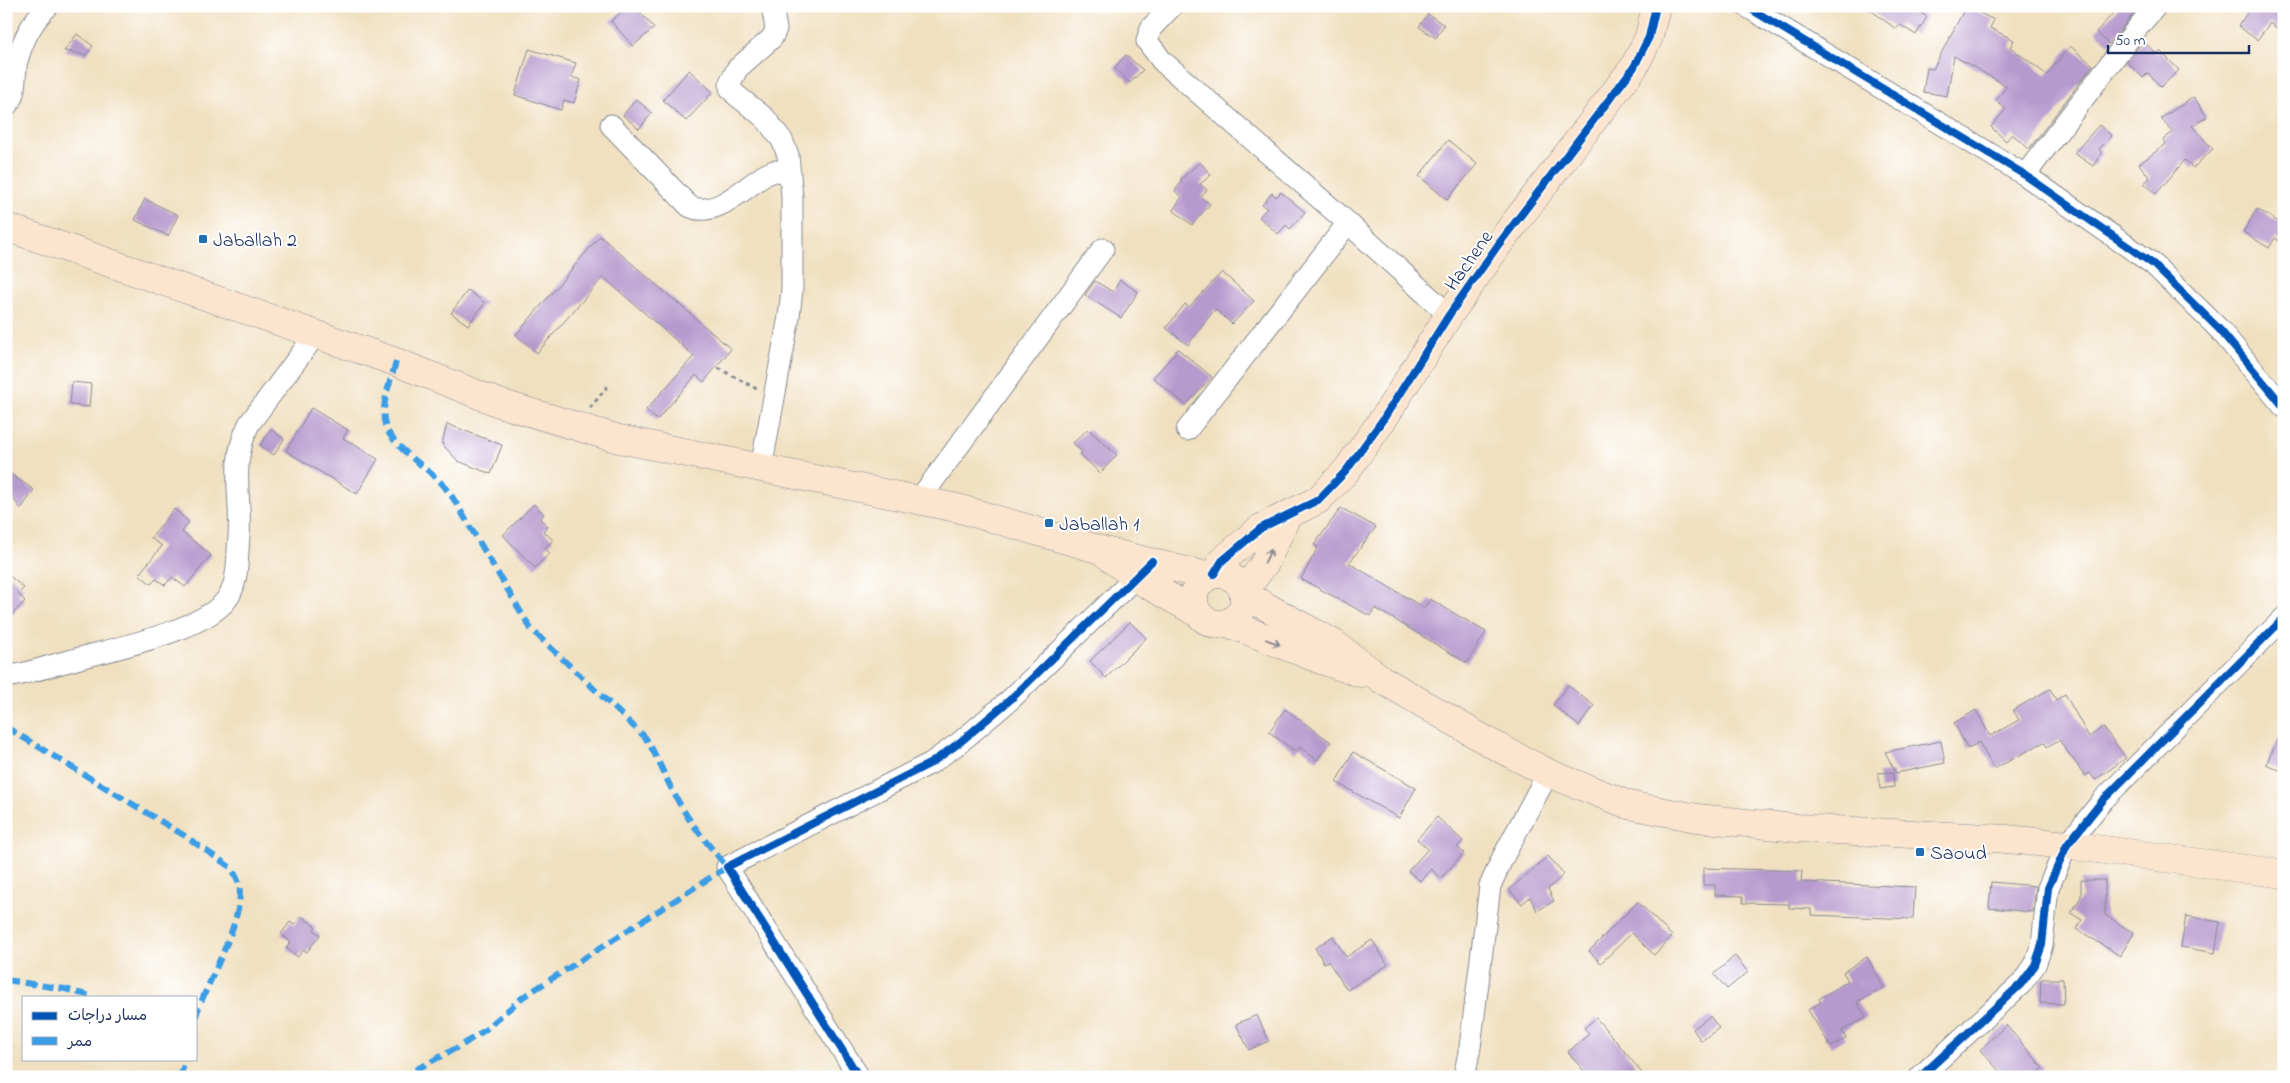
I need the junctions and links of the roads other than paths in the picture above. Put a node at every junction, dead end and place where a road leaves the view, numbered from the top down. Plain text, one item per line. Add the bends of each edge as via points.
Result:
1 (48, 6) edge
2 (772, 6) edge
3 (1172, 6) edge
4 (1656, 6) edge
5 (1746, 6) edge
6 (2156, 6) edge
7 (6, 106) edge
8 (611, 125) dead end
9 (790, 172) junction
10 (2025, 175) junction
11 (1348, 223) junction
12 (6, 227) edge
13 (1103, 249) dead end
14 (1449, 315) junction
15 (316, 334) junction
16 (2284, 407) edge
17 (1187, 430) dead end
18 (761, 468) junction
19 (919, 500) junction
20 (1286, 516) junction
21 (1144, 570) junction
22 (1211, 575) junction
23 (1244, 593) junction
24 (1198, 613) junction
25 (2284, 618) edge
26 (1228, 623) junction
27 (6, 677) edge
28 (1381, 679) junction
29 (1548, 773) junction
30 (2066, 845) junction
31 (2284, 874) edge
32 (1465, 1076) edge
33 (858, 1077) edge
34 (1920, 1077) edge

1 - 7 street via 25,38 17,61 11,101
2 - 9 street via 776,29 772,38 737,69 730,88 765,118 782,140
3 - 11 street via 1148,34 1147,42 1152,49
4 - 14 main road, Hachene via 1649,37 1634,67 1498,245
5 - 10 street
6 - 10 street
8 - 9 street via 690,206 698,210 715,207 774,171
9 - 18 street via 792,289
10 - 16 street via 2152,264 2220,330
11 - 14 street
11 - 17 street
12 - 15 main road
13 - 19 street
14 - 20 main road, Hachene via 1384,418 1346,471 1318,500
15 - 18 main road via 502,404 575,427
15 - 27 street via 249,424 241,441 236,488 240,521 233,589 219,608 192,623 152,637
18 - 19 main road
19 - 21 main road via 1100,550
20 - 22 main road, Hachene via 1261,528 1222,561
23 -> 20 main road via 1265,563
21 - 22 main road
21 - 24 main road
21 - 33 street via 1010,699 931,763 727,867
22 - 23 main road via 1232,577 1240,583
22 - 24 main road via 1200,582 1194,597
23 - 26 main road via 1244,606 1238,617
23 - 28 main road via 1333,643
24 - 26 main road via 1212,623
25 - 30 street via 2103,800
26 -> 28 main road via 1321,660
28 - 29 main road
29 - 30 main road via 1629,805 1698,818 1797,828
29 - 32 street via 1490,886
30 - 31 main road
30 - 34 street via 2048,888 2042,945 2036,966

